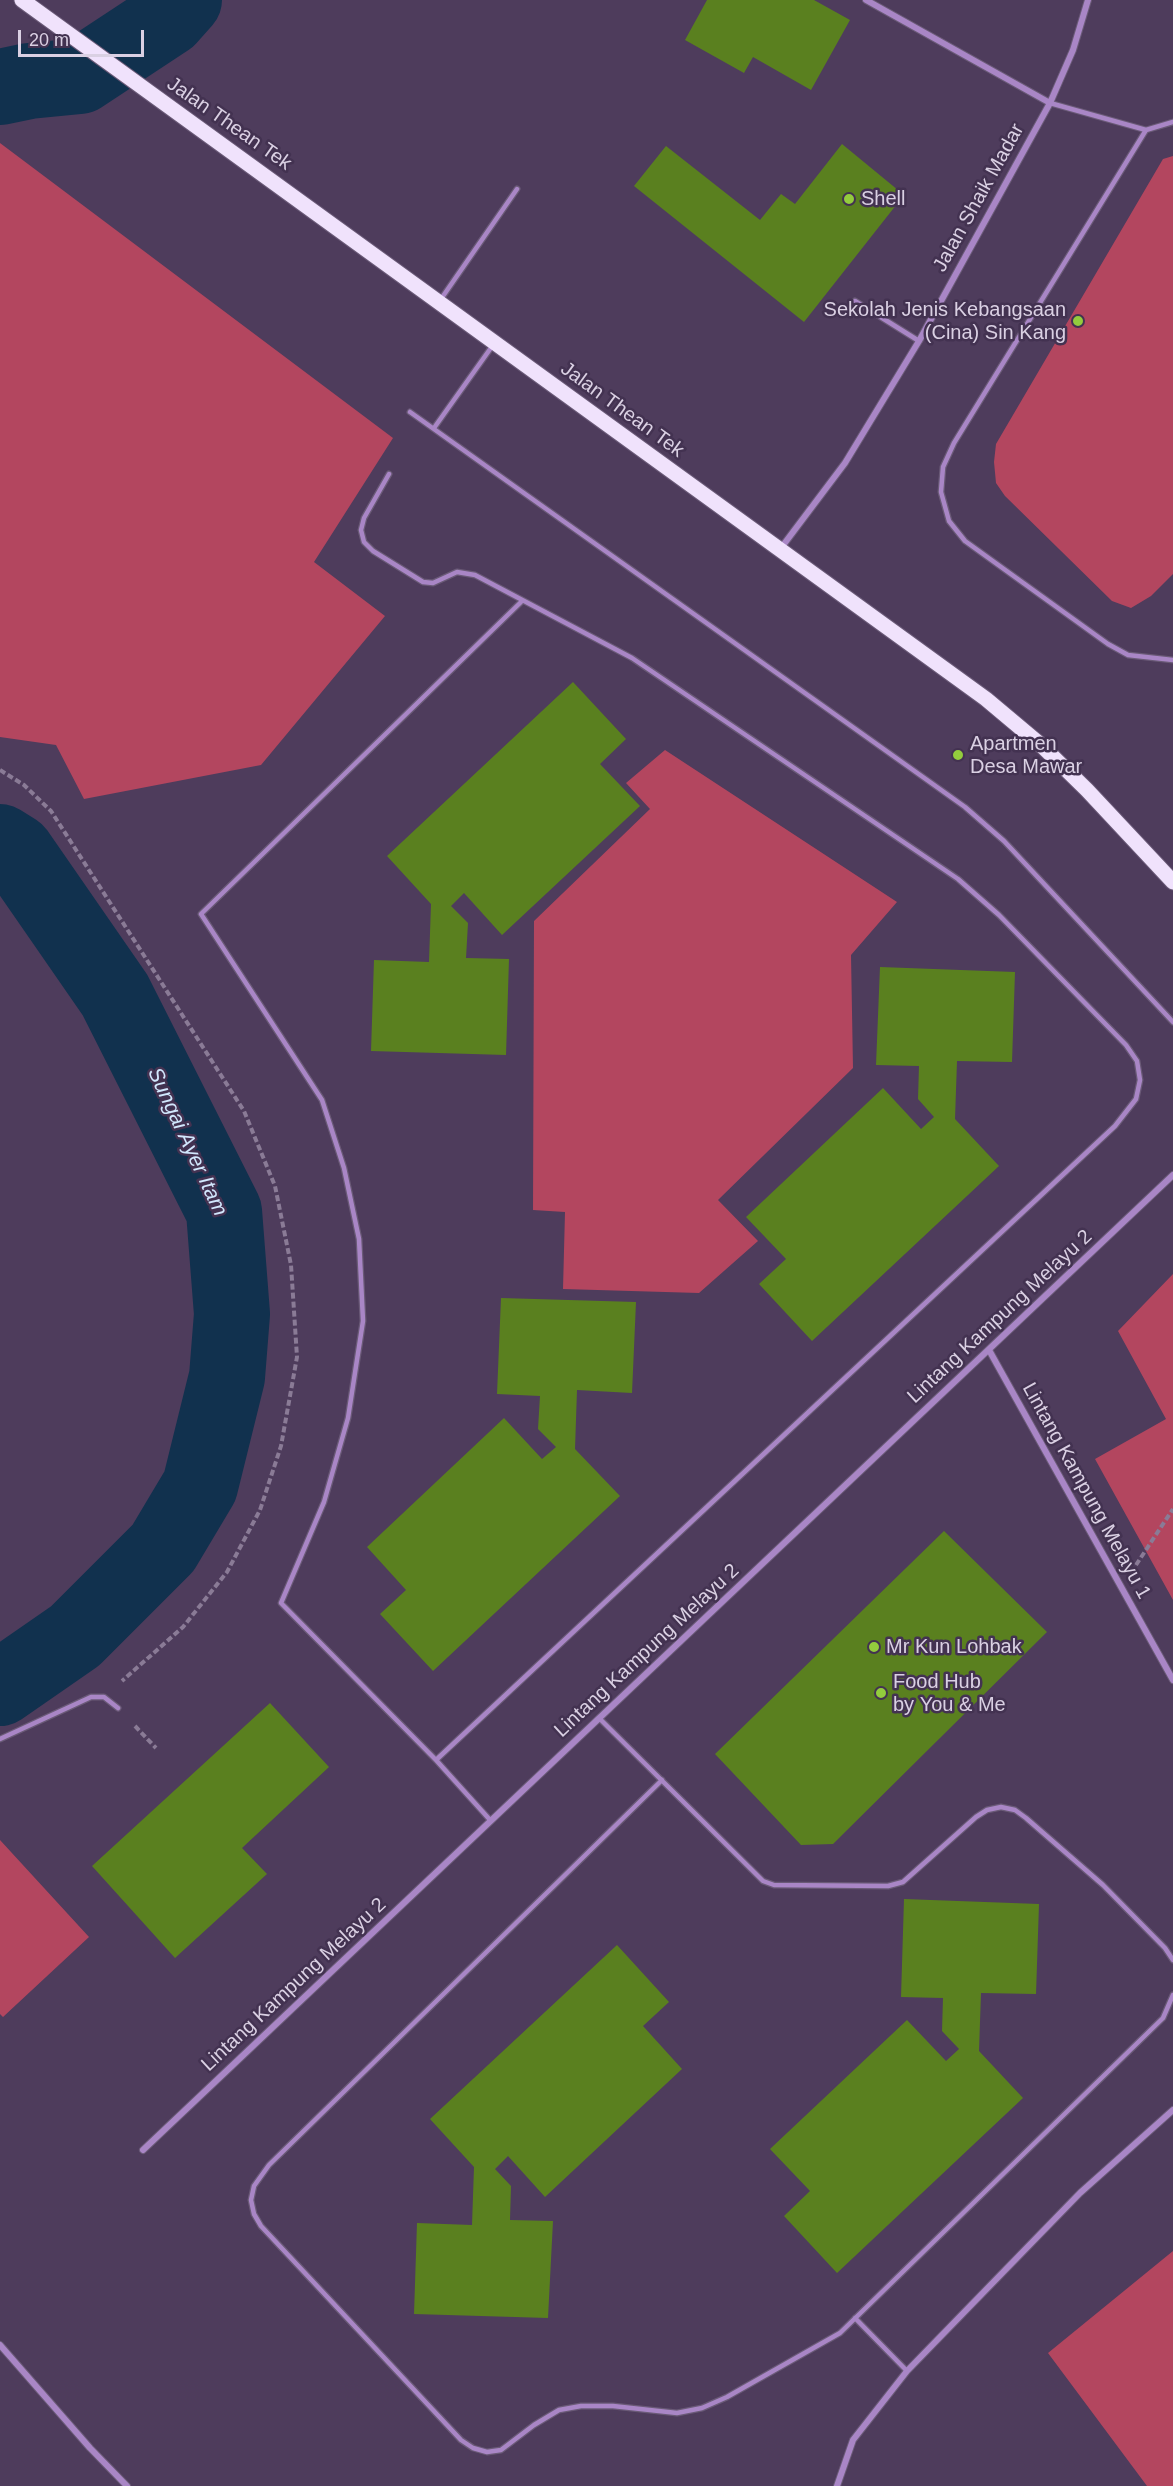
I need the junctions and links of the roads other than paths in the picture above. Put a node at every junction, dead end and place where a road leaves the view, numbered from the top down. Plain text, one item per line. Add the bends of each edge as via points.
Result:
1 (22, 0) edge
2 (866, 0) edge
3 (1088, 0) edge
4 (1050, 103) junction
5 (1173, 122) edge
6 (1146, 130) junction
7 (517, 189) dead end
8 (439, 301) junction
9 (855, 301) dead end
10 (919, 341) junction
11 (495, 342) junction
12 (410, 412) dead end
13 (434, 428) junction
14 (389, 474) dead end
15 (779, 551) junction
16 (521, 602) junction
17 (1173, 660) edge
18 (1173, 882) edge
19 (1173, 1022) edge
20 (1173, 1175) edge
21 (989, 1350) junction
22 (1173, 1680) edge
23 (118, 1708) road end
24 (599, 1719) junction
25 (0, 1739) edge
26 (436, 1760) junction
27 (662, 1780) junction
28 (491, 1821) junction
29 (1173, 1960) edge
30 (1173, 1995) edge
31 (1173, 2110) edge
32 (143, 2150) dead end
33 (855, 2318) junction
34 (0, 2345) edge
35 (907, 2371) junction
36 (127, 2486) edge
37 (837, 2486) edge

1 - 8 main road, Jalan Thean Tek via 39,8 154,97
2 - 4 street
3 - 4 street, Jalan Shaik Madar via 1073,50
4 - 6 lane
4 - 10 street, Jalan Shaik Madar
5 - 6 lane
6 - 17 lane via 954,443 943,467 941,492 949,521 974,548 1108,644 1128,655
7 - 8 lane
8 - 11 main road, Jalan Thean Tek
9 - 10 lane
10 - 15 street, Jalan Shaik Madar via 845,463
11 - 13 lane
11 - 15 main road, Jalan Thean Tek
12 - 13 lane
13 - 19 lane via 965,807 1004,841
14 - 16 lane via 361,530 364,542 373,551 423,582 432,583 466,572
15 - 18 main road, Jalan Thean Tek via 986,699 1042,746
16 - 26 lane via 201,914 322,1100 344,1168 359,1239 363,1321 348,1418 324,1502 281,1603
16 - 26 lane via 632,658 958,879 999,915 1126,1045 1137,1061 1140,1080 1136,1099 1115,1126
20 - 21 street, Lintang Kampung Melayu 2
21 - 22 street, Lintang Kampung Melayu 1
21 - 24 street, Lintang Kampung Melayu 2
23 - 25 lane via 104,1698 91,1696
24 - 27 lane
24 - 28 street, Lintang Kampung Melayu 2
26 - 28 lane
27 - 29 lane via 755,1874 774,1885 888,1886 903,1882 976,1817 994,1808 1015,1810 1103,1885
27 - 33 lane via 269,2165 254,2186 254,2214 461,2440 487,2452 514,2443 560,2410 613,2406 677,2413 702,2408 840,2333
28 - 32 street, Lintang Kampung Melayu 2
30 - 33 lane via 1163,2018
31 - 35 street via 1080,2193
33 - 35 lane
34 - 36 street
35 - 37 street via 853,2440

